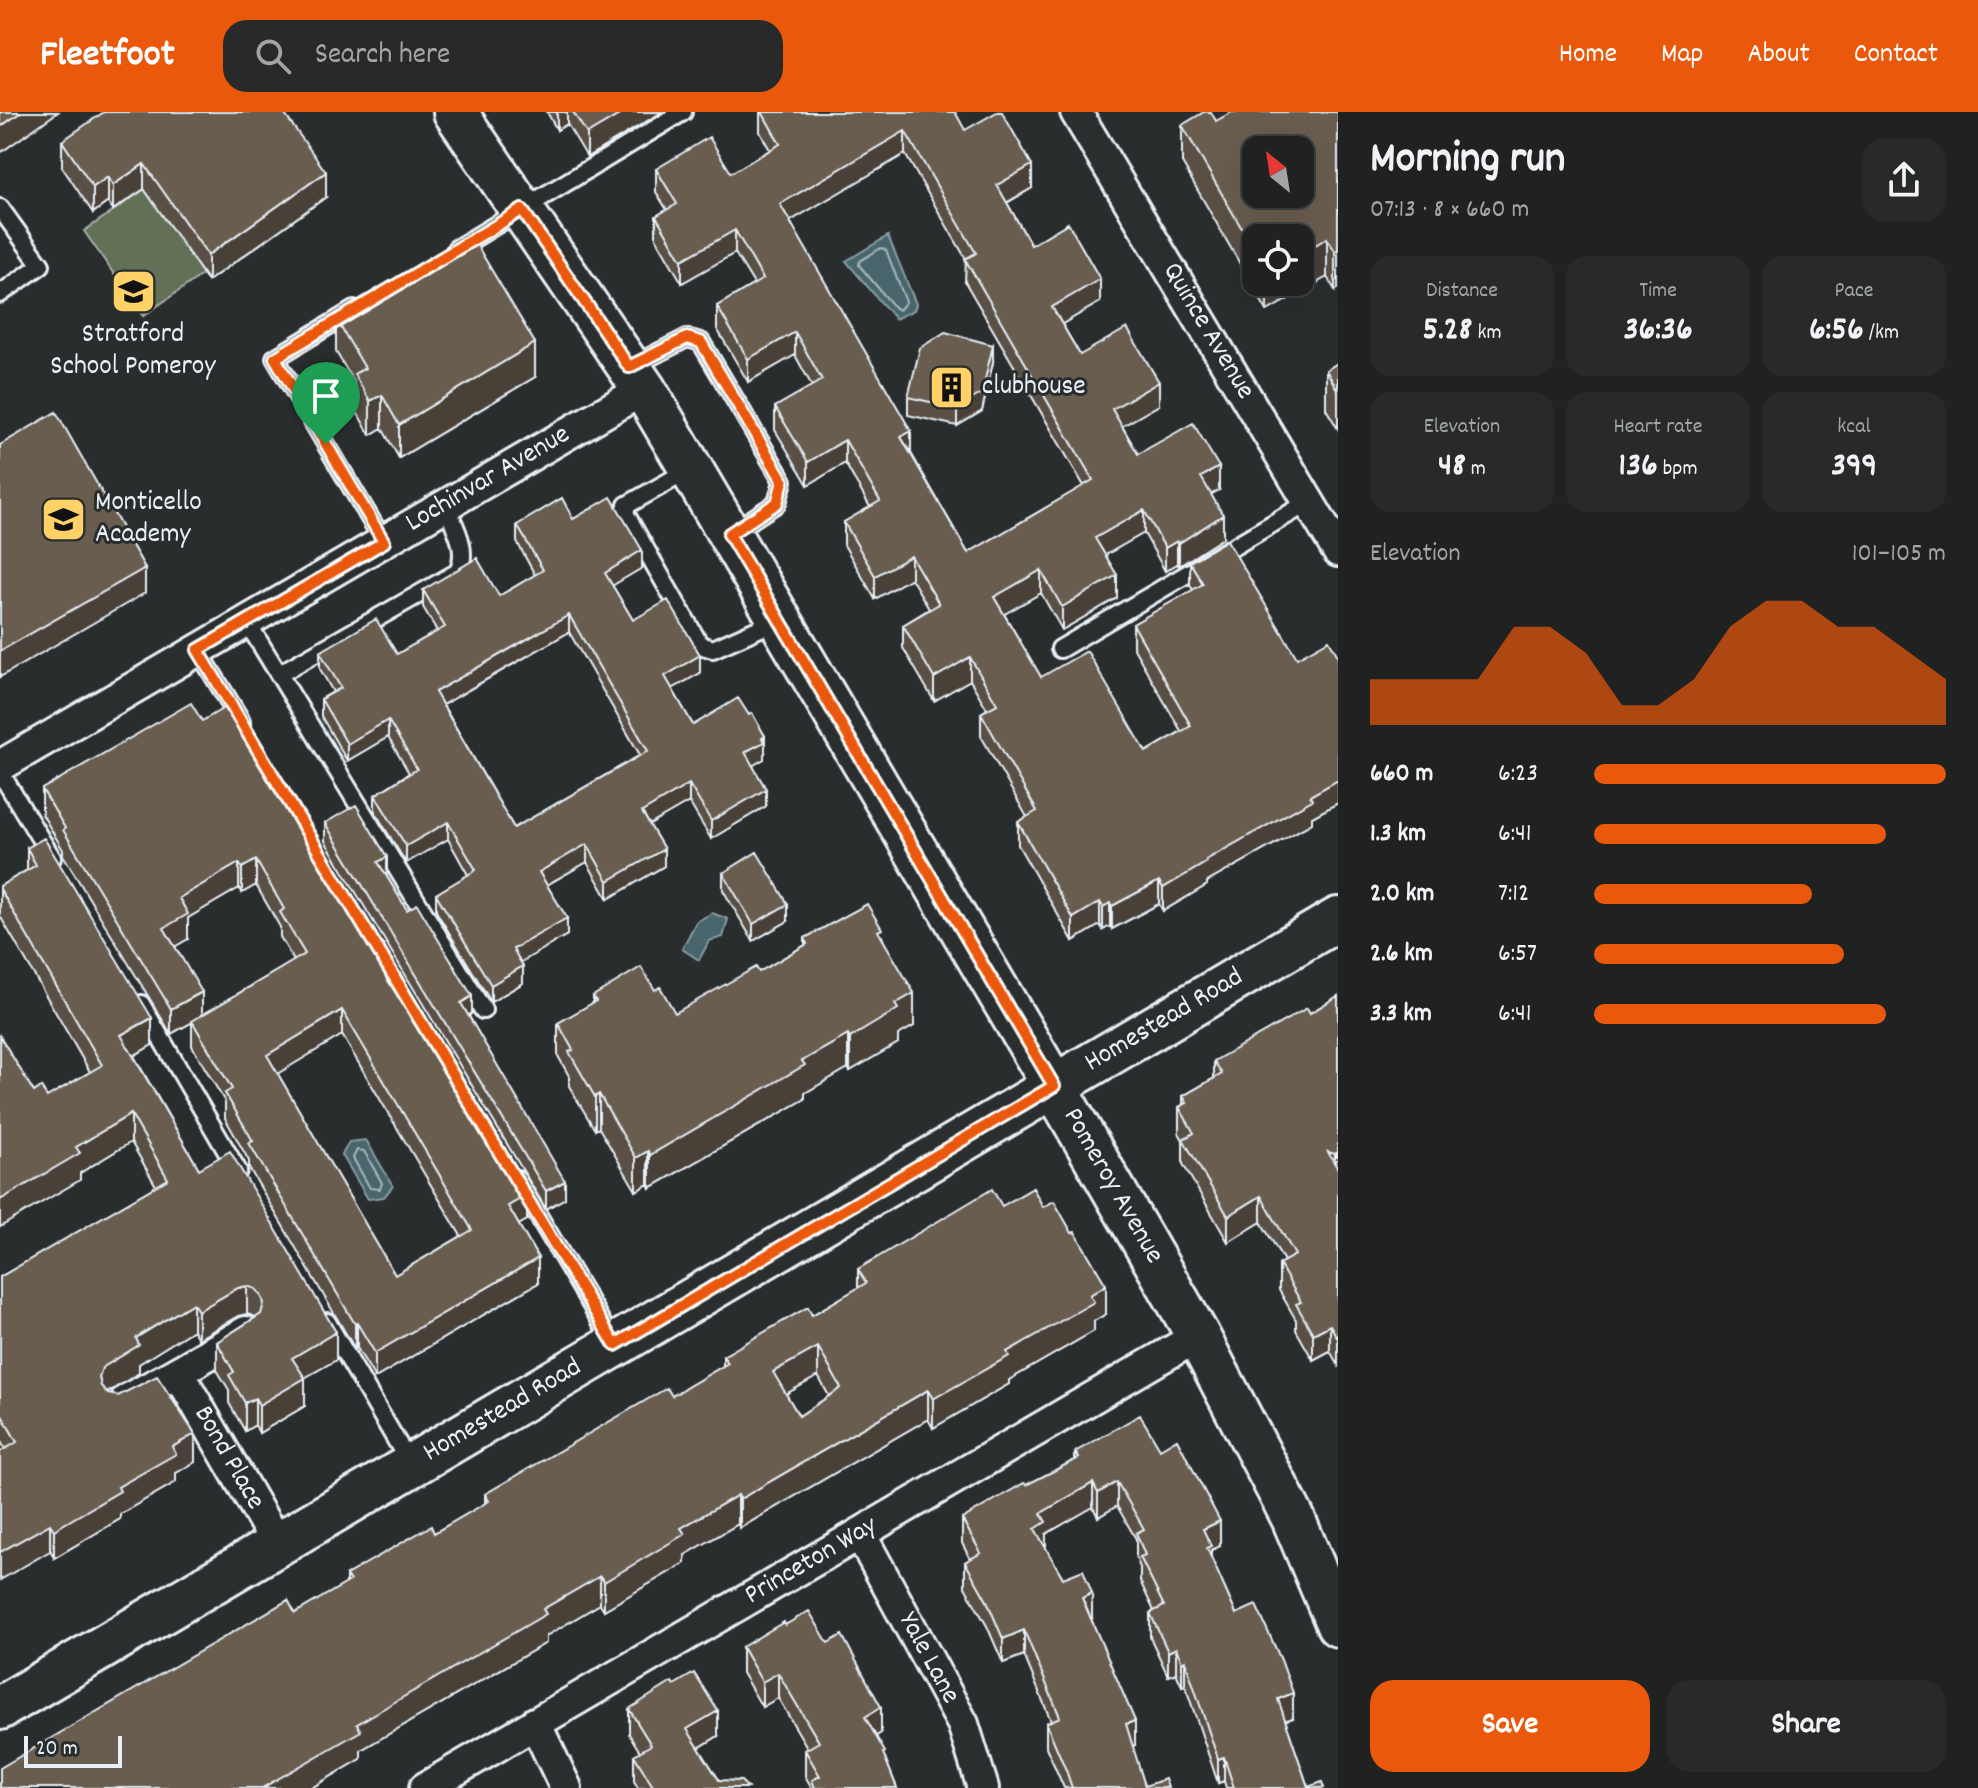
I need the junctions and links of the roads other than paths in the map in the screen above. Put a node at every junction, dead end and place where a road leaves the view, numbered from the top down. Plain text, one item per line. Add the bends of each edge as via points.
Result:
1 (455, 112) edge
2 (683, 112) edge
3 (1076, 112) edge
4 (0, 208) edge
5 (522, 210) junction
6 (439, 259) edge
7 (0, 294) edge
8 (370, 300) edge
9 (636, 378) junction
10 (691, 469) junction
11 (1309, 502) junction
12 (446, 506) junction
13 (729, 534) junction
14 (384, 542) junction
15 (1338, 551) edge
16 (780, 619) junction
17 (247, 622) junction
18 (1060, 649) dead end
19 (198, 650) junction
20 (279, 674) junction
21 (247, 731) edge
22 (0, 766) edge
23 (0, 772) edge
24 (61, 872) edge
25 (1338, 919) edge
26 (132, 989) edge
27 (483, 1010) dead end
28 (1054, 1086) junction
29 (506, 1162) edge
30 (245, 1181) edge
31 (317, 1305) edge
32 (246, 1332) edge
33 (1198, 1336) junction
34 (615, 1345) junction
35 (178, 1372) junction
36 (117, 1406) edge
37 (411, 1465) junction
38 (860, 1534) junction
39 (277, 1544) junction
40 (1338, 1625) edge
41 (0, 1708) edge
42 (535, 1723) junction
43 (425, 1788) edge
44 (566, 1788) edge
45 (983, 1788) edge

1 - 5 street, Pomeroy Avenue
2 - 5 lane
3 - 11 street, Quince Avenue
4 - 7 lane via 41,265
5 - 6 lane
5 - 9 street, Pomeroy Avenue
8 - 14 lane via 275,358
9 - 10 street, Pomeroy Avenue
9 - 12 street, Lochinvar Avenue
9 - 13 lane via 687,338 701,342 783,481 777,503
10 - 13 street, Pomeroy Avenue
10 - 16 lane via 627,505 625,513 700,645 713,649
11 - 15 street, Quince Avenue
11 - 18 lane
12 - 14 street, Lochinvar Avenue
12 - 20 lane via 462,549 464,561 458,572
13 - 16 street, Pomeroy Avenue
14 - 17 street, Lochinvar Avenue
16 - 28 street, Pomeroy Avenue
17 - 19 street, Lochinvar Avenue
17 - 20 lane
19 - 21 lane
19 - 22 street, Lochinvar Avenue
20 - 27 lane
23 - 24 lane
25 - 28 street, Homestead Road
26 - 30 lane
28 - 33 street, Pomeroy Avenue
28 - 34 street, Homestead Road
29 - 34 lane
31 - 37 lane
32 - 35 street
33 - 38 street, Princeton Way
33 - 40 street, Pomeroy Avenue via 1293,1518
34 - 37 street, Homestead Road
35 - 36 street
35 - 39 street, Bond Place
37 - 39 street, Homestead Road
38 - 42 street, Princeton Way
38 - 45 street, Yale Lane via 963,1724
39 - 41 street, Homestead Road
42 - 43 street, Princeton Way
42 - 44 street

